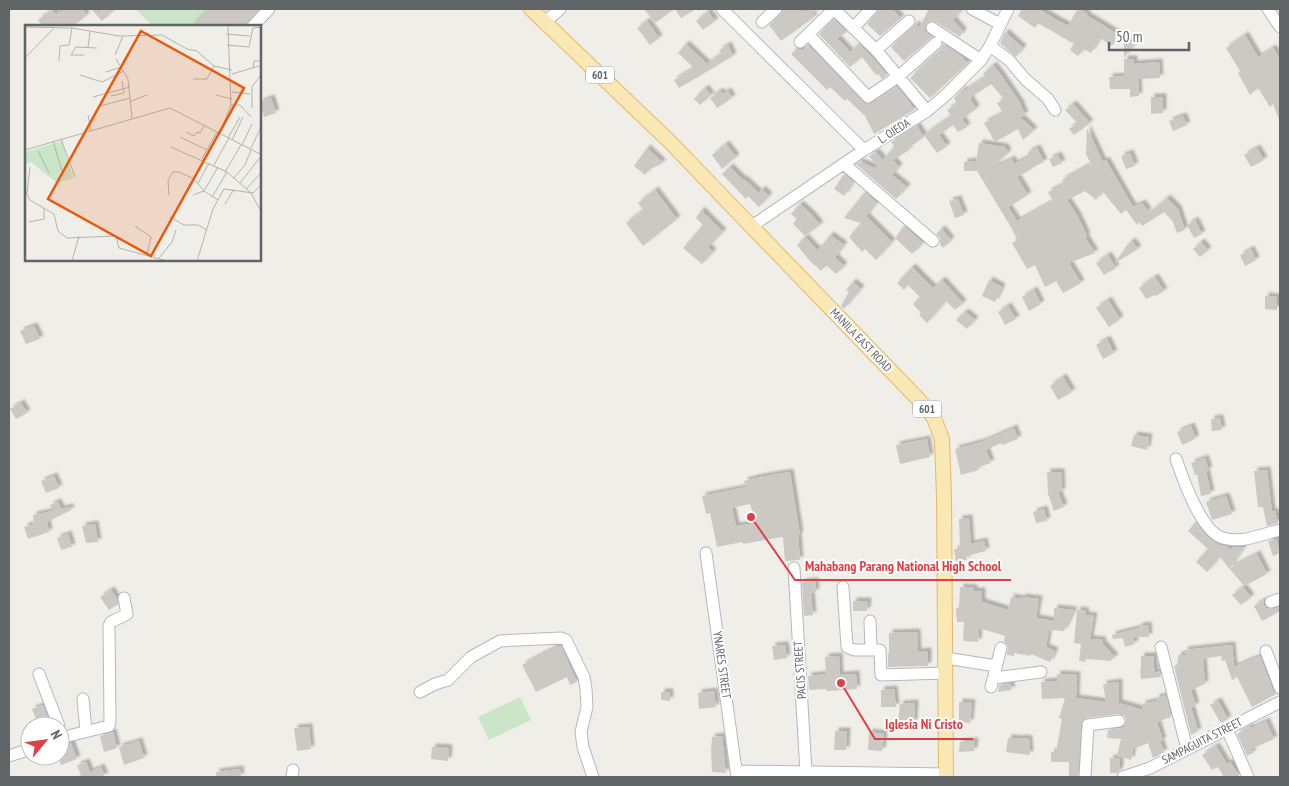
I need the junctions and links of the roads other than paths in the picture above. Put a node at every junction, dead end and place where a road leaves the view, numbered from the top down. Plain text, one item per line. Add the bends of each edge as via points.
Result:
1 (269, 9) edge
2 (531, 9) edge
3 (560, 9) edge
4 (722, 9) edge
5 (776, 9) edge
6 (834, 9) edge
7 (871, 9) edge
8 (972, 9) edge
9 (1008, 9) edge
10 (1268, 9) edge
11 (909, 21) dead end
12 (545, 22) junction
13 (762, 22) dead end
14 (1000, 24) junction
15 (254, 25) edge
16 (854, 27) junction
17 (1280, 27) edge
18 (932, 28) dead end
19 (936, 43) dead end
20 (990, 46) junction
21 (876, 50) junction
22 (981, 60) junction
23 (899, 76) junction
24 (927, 110) junction
25 (1055, 110) dead end
26 (864, 150) junction
27 (844, 164) junction
28 (752, 226) junction
29 (933, 241) dead end
30 (1176, 459) dead end
31 (1280, 530) edge
32 (706, 553) dead end
33 (794, 568) dead end
34 (843, 587) dead end
35 (124, 598) dead end
36 (870, 621) dead end
37 (1161, 647) dead end
38 (1001, 648) dead end
39 (876, 650) junction
40 (1266, 651) dead end
41 (946, 658) junction
42 (1041, 672) dead end
43 (946, 673) junction
44 (39, 674) dead end
45 (994, 677) junction
46 (1280, 688) edge
47 (420, 692) dead end
48 (83, 699) dead end
49 (1280, 702) edge
50 (55, 716) edge
51 (1119, 721) dead end
52 (1227, 729) junction
53 (86, 731) junction
54 (70, 732) edge
55 (1187, 749) junction
56 (806, 772) junction
57 (1152, 773) edge
58 (737, 774) edge
59 (946, 776) edge
60 (593, 777) edge
61 (1085, 777) edge
62 (1123, 777) edge
63 (1248, 777) edge

1 - 15 street
2 - 12 main road, MANILA EAST ROAD / 601
3 - 12 street
4 - 26 street
5 - 13 street
6 - 16 street
6 - 23 street via 804,38 868,97
7 - 16 street
8 - 14 street
9 - 14 street, L. OJEDA
10 - 17 street
11 - 21 street
12 - 28 main road, MANILA EAST ROAD / 601
14 - 20 street, L. OJEDA
16 - 21 street
18 - 22 street
19 - 23 street
20 - 22 street, L. OJEDA
20 - 25 street via 1009,60
21 - 23 street
22 - 24 street, L. OJEDA
23 - 24 street
24 - 26 street, L. OJEDA
26 - 27 street, L. OJEDA
27 - 28 street, L. OJEDA
27 - 29 street
28 - 41 main road, MANILA EAST ROAD / 601 via 934,418 942,439
30 - 31 street via 1190,498 1213,533 1221,538 1242,539
32 - 58 street, YNARES STREET
33 - 56 street, PACIS STREET
34 - 39 street via 847,647
35 - 53 street via 127,614 109,626 109,726
36 - 39 street
37 - 55 street
38 - 45 street
39 - 43 street via 881,675
40 - 46 street
41 - 43 main road, MANILA EAST ROAD / 601
41 - 45 street
42 - 45 street
43 - 59 main road, MANILA EAST ROAD / 601
44 - 50 street
47 - 60 street via 448,680 471,657 500,641 566,640 584,677 587,707 581,732
48 - 53 street
49 - 52 street, SAMPAGUITA STREET
51 - 61 street via 1088,724
52 - 55 street, SAMPAGUITA STREET
52 - 63 street
53 - 54 street
55 - 57 street, SAMPAGUITA STREET
56 - 58 street
56 - 59 street
57 - 62 street, SAMPAGUITA STREET

